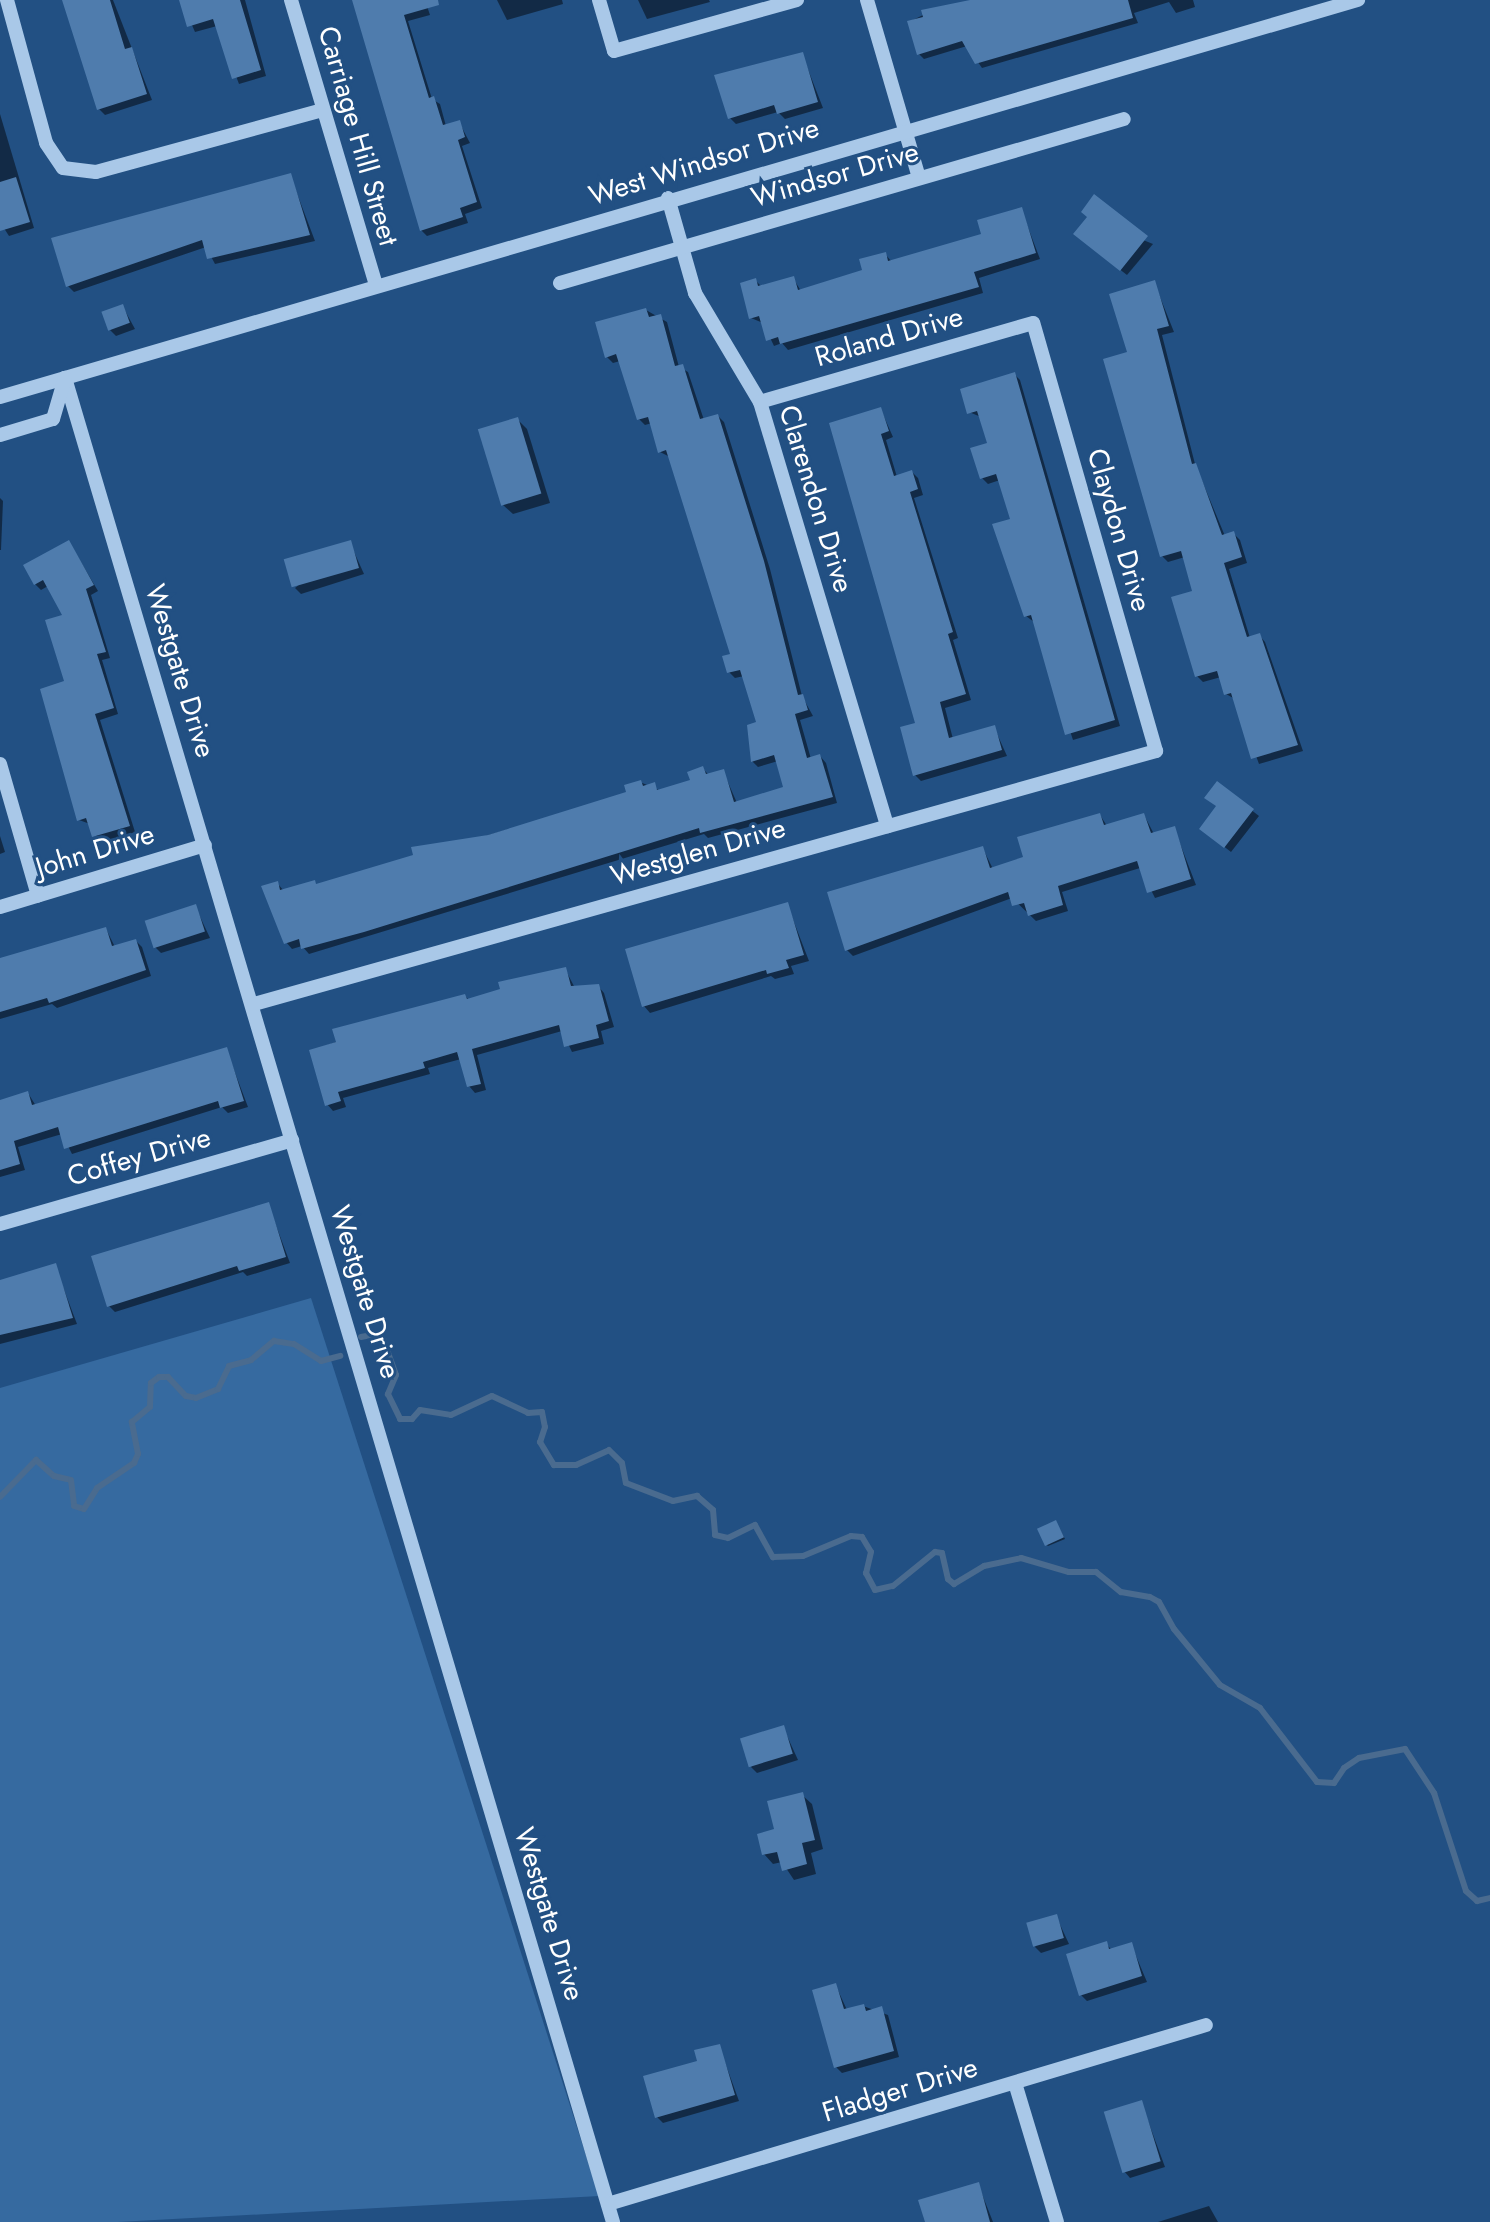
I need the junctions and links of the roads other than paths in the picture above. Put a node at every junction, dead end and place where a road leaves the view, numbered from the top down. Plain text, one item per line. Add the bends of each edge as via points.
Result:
1 (7, 0) edge
2 (291, 0) edge
3 (599, 0) edge
4 (797, 0) edge
5 (867, 0) edge
6 (1358, 0) edge
7 (322, 110) junction
8 (1124, 119) dead end
9 (905, 130) junction
10 (919, 178) junction
11 (668, 198) junction
12 (682, 247) junction
13 (560, 283) dead end
14 (376, 286) junction
15 (1033, 323) joint
16 (65, 378) junction
17 (0, 397) edge
18 (760, 402) junction
19 (0, 435) edge
20 (1156, 751) joint
21 (0, 764) edge
22 (887, 826) junction
23 (205, 845) junction
24 (38, 896) junction
25 (0, 907) edge
26 (254, 1004) junction
27 (292, 1140) junction
28 (0, 1224) edge
29 (1206, 2025) dead end
30 (1015, 2083) junction
31 (608, 2204) junction
32 (613, 2222) edge
33 (1057, 2222) edge

1 - 7 street via 46,143 63,168 96,172
2 - 7 street, Carriage Hill Street
3 - 4 street via 614,51
5 - 9 street
6 - 9 street, West Windsor Drive
7 - 14 street, Carriage Hill Street
8 - 10 street, Windsor Drive
9 - 10 street
9 - 11 street, West Windsor Drive
10 - 12 street, Windsor Drive
11 - 12 street, Clarendon Drive
11 - 14 street, West Windsor Drive
12 - 13 street, Windsor Drive
12 - 18 street, Clarendon Drive via 695,293
14 - 16 street, West Windsor Drive
15 - 18 street, Roland Drive
15 - 20 street, Claydon Drive
16 - 17 street, West Windsor Drive
16 - 19 street via 53,419
16 - 23 street, Westgate Drive
18 - 22 street, Clarendon Drive
20 - 22 street, Westglen Drive
21 - 24 street
22 - 26 street, Westglen Drive
23 - 24 street, John Drive
23 - 26 street, Westgate Drive
24 - 25 street, John Drive
26 - 27 street, Westgate Drive
27 - 28 street, Coffey Drive
27 - 31 street, Westgate Drive
29 - 30 street, Fladger Drive
30 - 31 street, Fladger Drive
30 - 33 street
31 - 32 street, Westgate Drive

